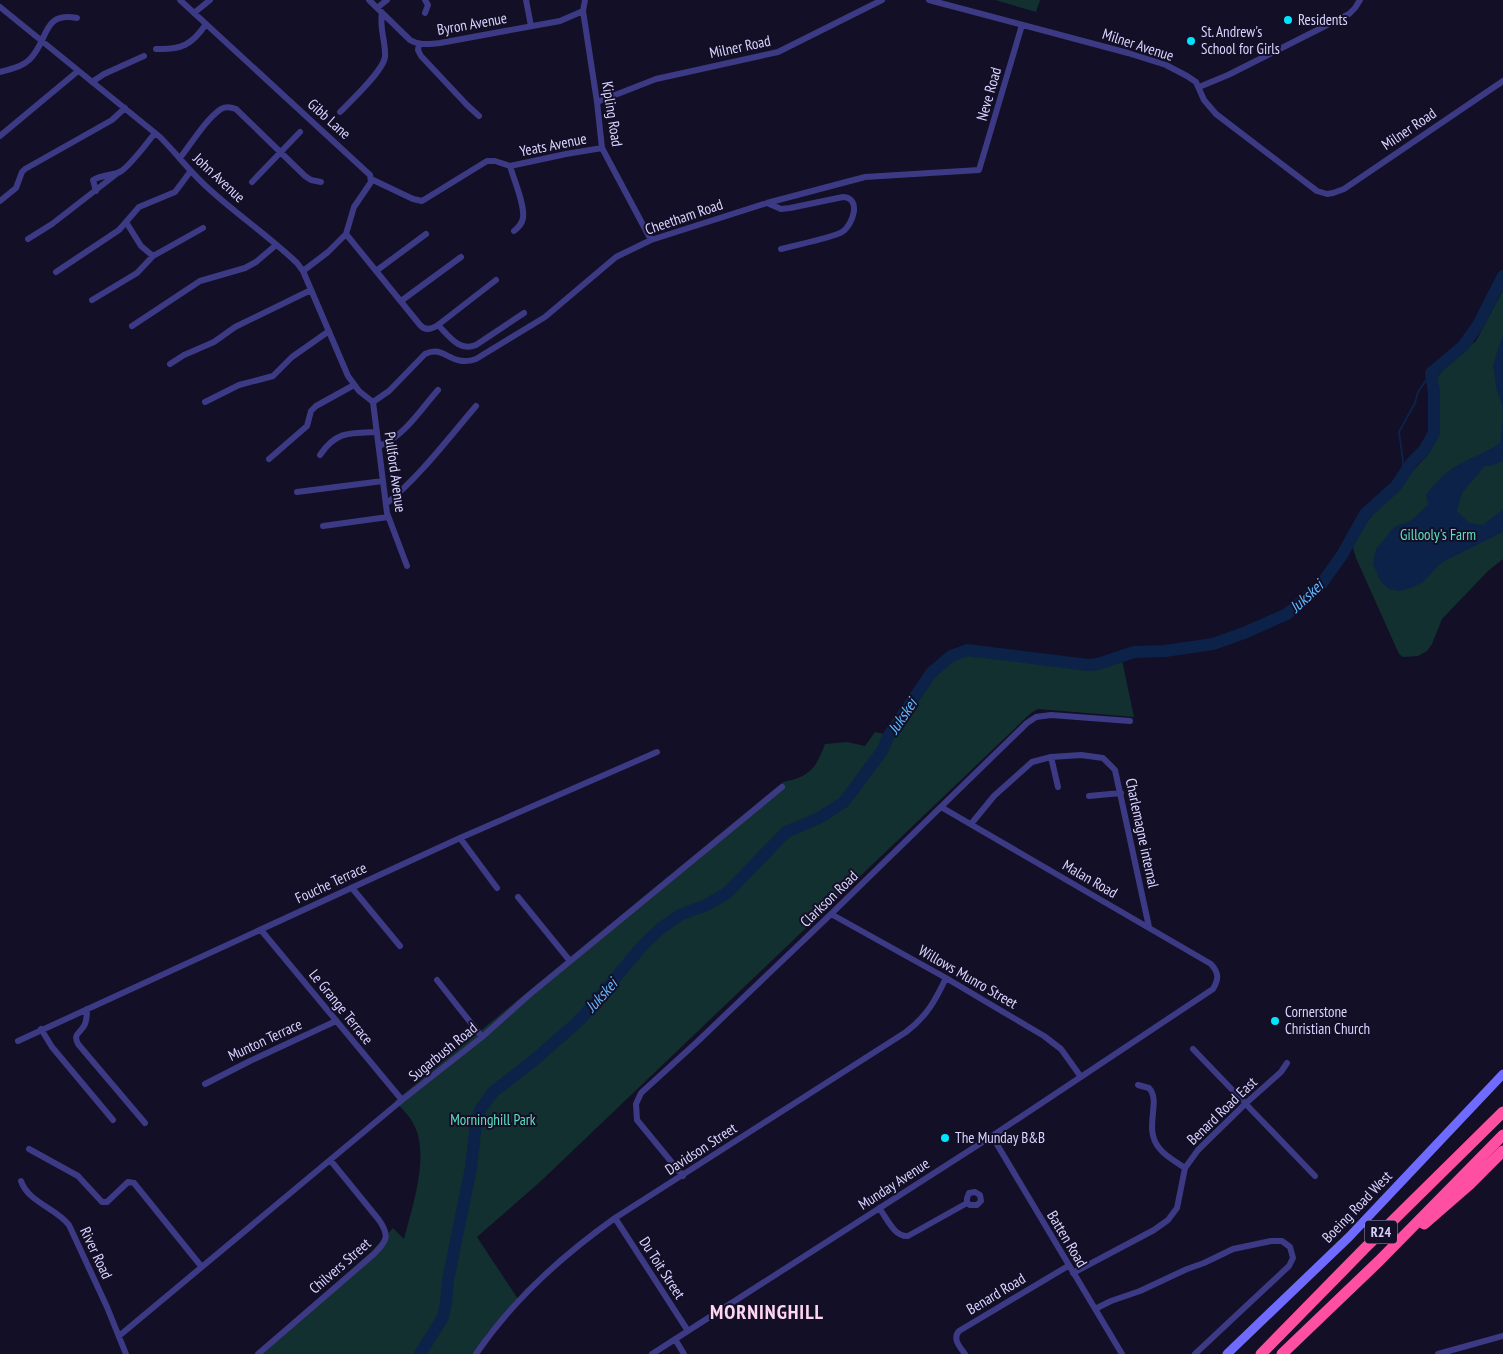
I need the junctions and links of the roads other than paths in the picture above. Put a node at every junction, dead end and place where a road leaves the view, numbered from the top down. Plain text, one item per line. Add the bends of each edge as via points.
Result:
1 (180, 0) edge
2 (210, 0) edge
3 (369, 0) edge
4 (387, 0) edge
5 (425, 0) edge
6 (526, 0) edge
7 (585, 0) edge
8 (882, 0) edge
9 (929, 0) edge
10 (1360, 0) edge
11 (0, 7) edge
12 (380, 11) junction
13 (583, 11) junction
14 (425, 13) dead end
15 (194, 14) junction
16 (77, 18) dead end
17 (206, 24) junction
18 (1022, 25) junction
19 (531, 26) junction
20 (42, 41) junction
21 (418, 44) junction
22 (156, 49) dead end
23 (144, 56) dead end
24 (78, 70) junction
25 (0, 72) edge
26 (92, 82) junction
27 (1503, 82) edge
28 (1199, 87) junction
29 (597, 102) junction
30 (125, 108) junction
31 (340, 112) dead end
32 (479, 116) dead end
33 (300, 132) dead end
34 (155, 133) junction
35 (0, 136) edge
36 (602, 148) junction
37 (281, 152) junction
38 (180, 158) junction
39 (510, 166) junction
40 (979, 170) joint
41 (119, 172) junction
42 (190, 172) junction
43 (371, 179) junction
44 (252, 182) dead end
45 (321, 182) dead end
46 (96, 191) junction
47 (1327, 194) joint
48 (0, 201) edge
49 (767, 203) junction
50 (126, 222) junction
51 (203, 228) dead end
52 (514, 231) dead end
53 (346, 234) junction
54 (426, 234) dead end
55 (28, 239) dead end
56 (651, 240) junction
57 (276, 244) junction
58 (781, 248) dead end
59 (153, 256) junction
60 (461, 257) dead end
61 (303, 271) junction
62 (376, 271) junction
63 (56, 272) dead end
64 (496, 280) dead end
65 (312, 290) junction
66 (92, 300) dead end
67 (401, 301) junction
68 (524, 313) dead end
69 (132, 326) dead end
70 (438, 326) junction
71 (329, 331) junction
72 (170, 364) dead end
73 (354, 385) junction
74 (438, 390) dead end
75 (205, 402) dead end
76 (373, 402) junction
77 (476, 406) dead end
78 (377, 432) junction
79 (379, 446) junction
80 (320, 455) dead end
81 (269, 460) dead end
82 (383, 481) junction
83 (297, 492) dead end
84 (386, 504) junction
85 (388, 517) junction
86 (323, 526) dead end
87 (407, 566) dead end
88 (1130, 721) dead end
89 (657, 752) dead end
90 (1051, 757) junction
91 (782, 787) dead end
92 (1058, 787) dead end
93 (1121, 793) junction
94 (1089, 796) dead end
95 (942, 807) junction
96 (971, 824) junction
97 (460, 838) junction
98 (352, 888) junction
99 (497, 888) dead end
100 (518, 897) dead end
101 (831, 914) junction
102 (1149, 927) junction
103 (261, 930) junction
104 (400, 946) dead end
105 (570, 961) junction
106 (946, 978) junction
107 (436, 980) dead end
108 (1218, 980) joint
109 (87, 1009) junction
110 (336, 1021) junction
111 (42, 1029) junction
112 (482, 1037) junction
113 (18, 1041) dead end
114 (1193, 1050) dead end
115 (1287, 1063) dead end
116 (1503, 1074) edge
117 (1081, 1076) junction
118 (205, 1084) dead end
119 (1138, 1085) dead end
120 (402, 1100) junction
121 (1245, 1104) junction
122 (1503, 1105) edge
123 (1503, 1112) edge
124 (113, 1120) dead end
125 (145, 1123) dead end
126 (1503, 1135) edge
127 (992, 1136) junction
128 (29, 1149) dead end
129 (1503, 1151) edge
130 (1463, 1152) junction
131 (331, 1161) junction
132 (1185, 1168) junction
133 (683, 1176) junction
134 (1315, 1176) dead end
135 (21, 1181) dead end
136 (967, 1203) dead end
137 (879, 1208) junction
138 (615, 1218) junction
139 (1379, 1261) junction
140 (201, 1266) junction
141 (1068, 1266) junction
142 (1073, 1273) junction
143 (1095, 1309) junction
144 (1328, 1310) junction
145 (688, 1331) junction
146 (119, 1336) junction
147 (1503, 1336) edge
148 (675, 1339) junction
149 (126, 1354) edge
150 (258, 1354) edge
151 (476, 1354) edge
152 (652, 1354) edge
153 (684, 1354) edge
154 (965, 1354) edge
155 (1122, 1354) edge
156 (1195, 1354) edge
157 (1227, 1354) edge
158 (1261, 1354) edge
159 (1282, 1354) edge
160 (1289, 1354) edge
161 (1438, 1354) edge

1 - 15 street, Gibb Lane
2 - 15 street
3 - 12 street, Byron Avenue
4 - 12 street
5 - 14 street via 428,5
6 - 19 street
7 - 13 street
8 - 29 street, Milner Road via 778,52 656,79
9 - 18 street, Milner Avenue
10 - 28 street via 1356,8 1341,18
11 - 20 street, John Avenue
12 - 21 street, Byron Avenue
12 - 31 street via 385,53 383,63
13 - 19 street, Byron Avenue via 560,21
13 - 29 street, Kipling Road
15 - 17 street, Gibb Lane
16 - 20 street via 57,18
17 - 22 street via 185,46 172,50
17 - 43 street, Gibb Lane via 368,172
18 - 28 street, Milner Avenue via 1154,61 1187,76
18 - 40 street, Neve Road
19 - 21 street, Byron Avenue
20 - 24 street, John Avenue
20 - 25 street via 28,62
21 - 32 street via 421,56
23 - 26 street
24 - 26 street, John Avenue
24 - 35 street
26 - 30 street, John Avenue
27 - 47 street, Milner Road via 1344,189
28 - 47 street, Milner Avenue via 1204,100 1216,114 1317,190
29 - 36 street, Kipling Road
30 - 34 street, John Avenue
30 - 48 street via 108,122 25,169 16,188
33 - 37 street
34 - 38 street, John Avenue
34 - 41 street
36 - 39 street, Yeats Avenue
36 - 56 street, Kipling Road
37 - 38 street via 230,107 213,116
37 - 44 street
37 - 45 street via 305,176
38 - 42 street, John Avenue
39 - 43 street, Yeats Avenue via 487,161 422,201
39 - 52 street, Yeats Avenue via 523,210 521,225
40 - 49 street, Cheetham Road via 864,177
41 - 46 street
41 - 46 street via 94,179
42 - 50 street via 175,192 142,205
42 - 57 street, John Avenue
43 - 53 street via 354,207
46 - 55 street
49 - 56 street, Cheetham Road
49 - 58 street via 781,209 843,197 852,200 854,205 853,216 840,233
50 - 59 street via 141,246
50 - 63 street
51 - 59 street
53 - 61 street
53 - 62 street
54 - 62 street
56 - 76 street, Cheetham Road via 616,257 545,317 476,360 457,361 442,352 432,351 422,356 389,391
57 - 61 street, John Avenue
57 - 69 street via 250,266 200,281
59 - 66 street via 137,273
60 - 67 street
61 - 65 street, John Avenue
62 - 67 street
64 - 70 street
65 - 71 street, John Avenue
65 - 72 street via 234,327 214,342
67 - 70 street via 422,328
68 - 70 street via 467,348 457,344
71 - 73 street, John Avenue
71 - 75 street via 296,354 273,376 239,385
73 - 76 street, John Avenue
73 - 81 street via 316,406 311,411 307,426
74 - 79 street via 410,423 394,438
76 - 78 street, Pullford Avenue
77 - 84 street via 408,485
78 - 79 street, Pullford Avenue
78 - 80 street via 342,435 331,441
79 - 82 street, Pullford Avenue
82 - 83 street
82 - 84 street, Pullford Avenue
84 - 85 street, Pullford Avenue
85 - 86 street
85 - 87 street, Pullford Avenue
88 - 95 street, Clarkson Road via 1051,715 1036,717
89 - 97 street, Fouche Terrace
90 - 92 street
90 - 93 street, Charlemagne internal via 1081,755 1103,758 1116,770
90 - 96 street, Charlemagne internal via 1032,762 994,796
91 - 105 street, Sugarbush Road
93 - 94 street
93 - 102 street, Charlemagne internal
95 - 96 street, Malan Road
95 - 101 street, Clarkson Road
96 - 102 street, Malan Road
97 - 98 street, Fouche Terrace
97 - 99 street
98 - 103 street, Fouche Terrace
98 - 104 street
100 - 105 street
101 - 106 street, Willows Munro Street
101 - 133 street, Clarkson Road via 638,1098 637,1120
102 - 108 street, Malan Road via 1211,964
103 - 109 street, Fouche Terrace
103 - 110 street, Le Grange Terrace
105 - 112 street, Sugarbush Road
106 - 117 street, Willows Munro Street via 1050,1040
106 - 133 street, Davidson Street via 922,1020
107 - 112 street
108 - 117 street, Munday Avenue via 1213,989
109 - 111 street, Fouche Terrace
109 - 125 street via 86,1023 75,1038 78,1044
110 - 118 street, Munton Terrace
110 - 120 street, Le Grange Terrace
111 - 113 street, Fouche Terrace
111 - 124 street via 52,1047
112 - 120 street, Sugarbush Road
114 - 121 street
115 - 121 street, Benard Road East
116 - 157 main road, Boeing Road West via 1349,1237
117 - 127 street, Munday Avenue
119 - 132 street via 1149,1088 1154,1096 1152,1130 1155,1142 1167,1156
120 - 131 street, Sugarbush Road
121 - 132 street, Benard Road East via 1204,1144
121 - 134 street
122 - 130 highway
123 - 130 highway, R24
126 - 139 highway, R24
127 - 137 street, Munday Avenue
127 - 141 street, Batten Road
128 - 140 street via 78,1176 102,1202 107,1202 124,1184 133,1182
129 - 139 highway via 1437,1213
130 - 158 highway, R24
131 - 140 street, Sugarbush Road
131 - 150 street, Chilvers Street via 386,1230 386,1240
132 - 142 street, Benard Road East via 1176,1208 1168,1220
133 - 138 street, Davidson Street
135 - 146 street, River Road via 26,1192 64,1218 69,1225
136 - 137 street via 908,1236 899,1235
137 - 145 street, Munday Avenue
138 - 145 street, Du Toit Street
138 - 151 street, Davidson Street via 528,1292
139 - 144 highway, R24
140 - 146 street, Sugarbush Road
141 - 142 street, Batten Road
141 - 154 street, Benard Road via 959,1331 956,1340
142 - 143 street, Batten Road
143 - 155 street, Batten Road
143 - 156 street via 1226,1251 1271,1241 1282,1241 1290,1247 1294,1258 1289,1266
144 - 159 highway, R24
144 - 160 highway
145 - 148 street, Munday Avenue
146 - 149 street, River Road
147 - 161 street
148 - 152 street, Munday Avenue
148 - 153 street

